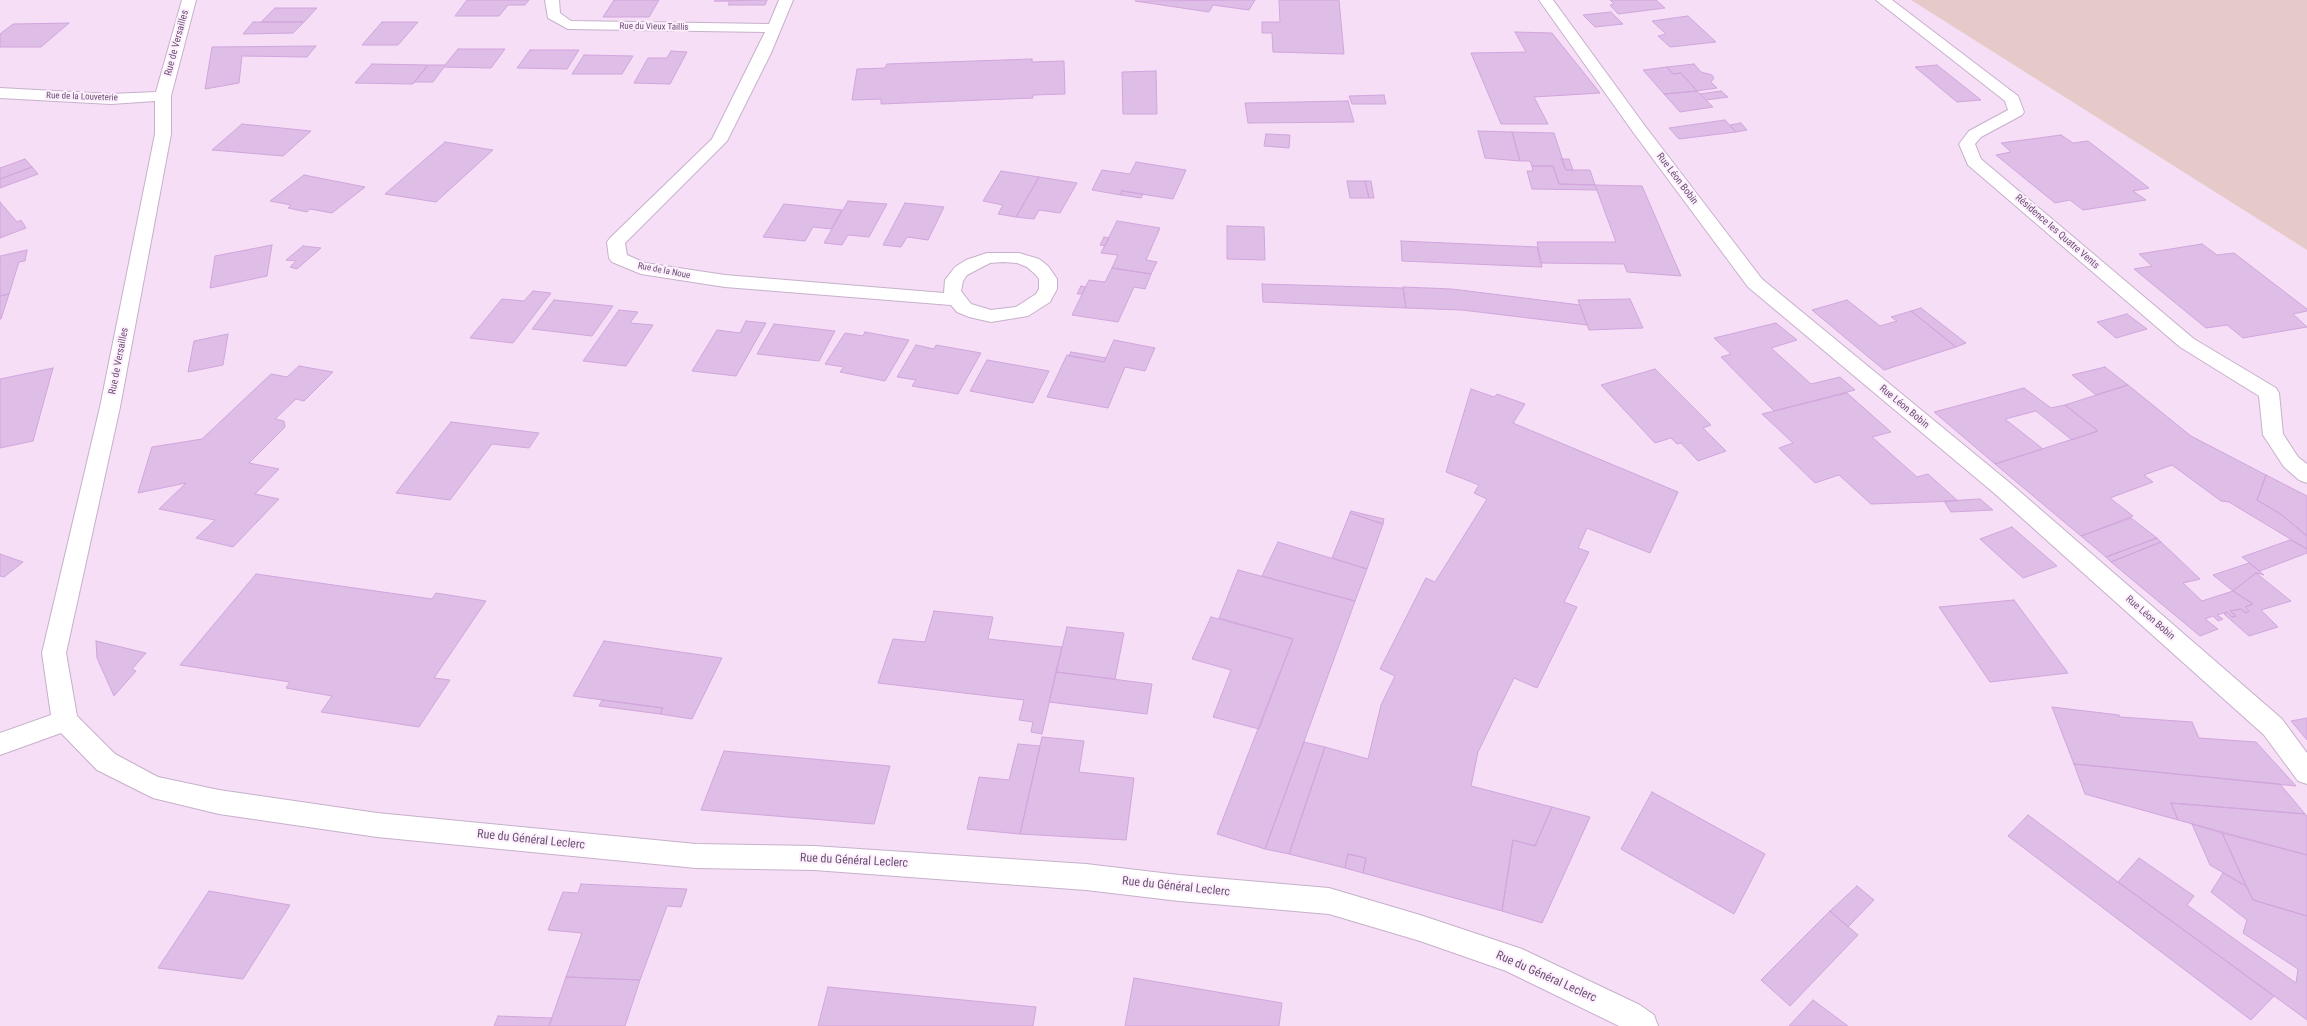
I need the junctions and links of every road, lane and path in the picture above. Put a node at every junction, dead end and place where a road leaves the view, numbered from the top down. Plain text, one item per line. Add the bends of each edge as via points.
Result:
1 (189, 0) edge
2 (552, 0) edge
3 (786, 0) edge
4 (1546, 0) edge
5 (1883, 0) edge
6 (773, 28) junction
7 (0, 93) edge
8 (163, 96) junction
9 (956, 300) junction
10 (2307, 474) edge
11 (65, 721) junction
12 (0, 744) edge
13 (2307, 773) edge
14 (1643, 1026) edge

1 - 8 street, Rue de Versailles
2 - 6 street, Rue du Vieux Taillis via 553,16 568,26
3 - 6 street, Rue de la Noue
4 - 13 street, Rue Léon Bobin via 1755,283 2002,488 2273,726
5 - 10 street, Résidence les Quatre Vents via 2012,99 2016,112 1975,134 1967,144 1974,161 2187,343 2270,392 2273,435 2290,462
6 - 9 street, Rue de la Noue via 764,53 719,140 616,242 618,258 641,268 725,281
7 - 8 street, Rue de la Louveterie via 111,99
8 - 11 street, Rue de Versailles via 163,134 110,407 54,653
9 - 9 street via 964,308 991,316 1021,312 1043,298 1048,288 1048,279 1042,270 1026,260 987,258 961,271 954,280 952,291
11 - 12 street
11 - 14 street, Rue du Général Leclerc via 106,762 153,787 234,805 377,825 696,856 814,858 1086,877 1329,901 1512,959 1629,1015

